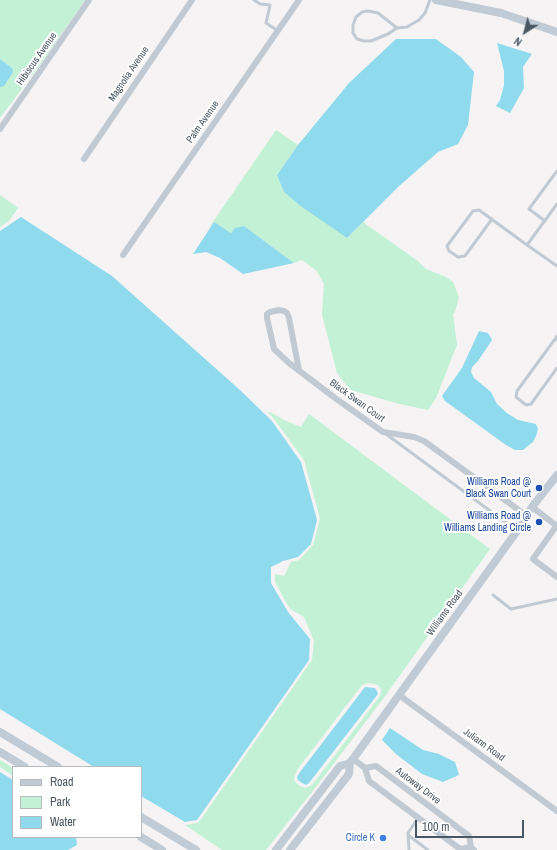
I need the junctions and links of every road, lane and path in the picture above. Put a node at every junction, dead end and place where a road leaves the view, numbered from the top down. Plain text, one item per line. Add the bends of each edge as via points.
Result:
1 (90, 0) edge
2 (192, 0) edge
3 (254, 0) edge
4 (299, 0) edge
5 (430, 0) edge
6 (436, 0) edge
7 (397, 28) junction
8 (278, 31) junction
9 (557, 32) edge
10 (0, 129) edge
11 (84, 159) dead end
12 (557, 171) edge
13 (557, 204) edge
14 (492, 219) junction
15 (545, 221) junction
16 (527, 245) junction
17 (123, 255) dead end
18 (557, 266) edge
19 (556, 338) edge
20 (557, 368) edge
21 (299, 370) junction
22 (383, 432) junction
23 (557, 475) edge
24 (532, 507) junction
25 (527, 516) junction
26 (557, 525) edge
27 (517, 531) junction
28 (557, 577) edge
29 (493, 595) dead end
30 (557, 599) edge
31 (399, 695) junction
32 (0, 732) edge
33 (0, 752) edge
34 (352, 761) junction
35 (23, 766) edge
36 (56, 766) edge
37 (365, 768) junction
38 (557, 811) edge
39 (142, 818) edge
40 (418, 818) junction
41 (408, 835) junction
42 (142, 838) edge
43 (473, 848) edge
44 (162, 850) edge
45 (196, 850) edge
46 (276, 850) edge
47 (290, 850) edge
48 (409, 850) edge
49 (428, 850) edge

1 - 10 street, Hibiscus Avenue
2 - 11 street, Magnolia Avenue
3 - 8 lane via 260,4 270,5 266,23
4 - 8 street, Palm Avenue
5 - 7 lane via 419,20 407,27
6 - 9 street via 501,13
7 - 7 lane via 378,13 368,11 356,17 353,33 357,39 364,42 388,34
8 - 17 street, Palm Avenue
12 - 15 lane via 529,209
13 - 15 lane
14 - 14 lane via 479,210 474,211 447,246 449,251 458,258 465,256
14 - 16 lane
15 - 16 lane
16 - 18 lane
19 - 20 lane via 517,391 516,397 526,404 531,404
21 - 21 street, Black Swan Court via 290,318 284,311 270,312 267,318 274,348
21 - 22 street, Black Swan Court
22 - 25 street, Black Swan Court via 424,441
22 - 27 lane
23 - 24 street, Williams Road
24 - 25 street, Williams Road
24 - 26 street
25 - 27 street, Williams Road
26 - 28 street via 533,559
27 - 31 street, Williams Road
29 - 30 lane via 511,609
31 - 34 street, Williams Road
31 - 38 street, Juliann Road
32 - 36 street
33 - 35 street
34 - 37 street, Autoway Drive
34 - 46 street, Williams Road via 340,766
34 - 47 street, Williams Road via 349,774
37 - 40 street, Autoway Drive via 369,781
37 - 43 street, Autoway Drive via 376,766 469,836
39 - 45 street
40 - 41 lane
40 - 43 street, Autoway Drive via 460,849
41 - 48 lane
41 - 49 lane
42 - 44 street

